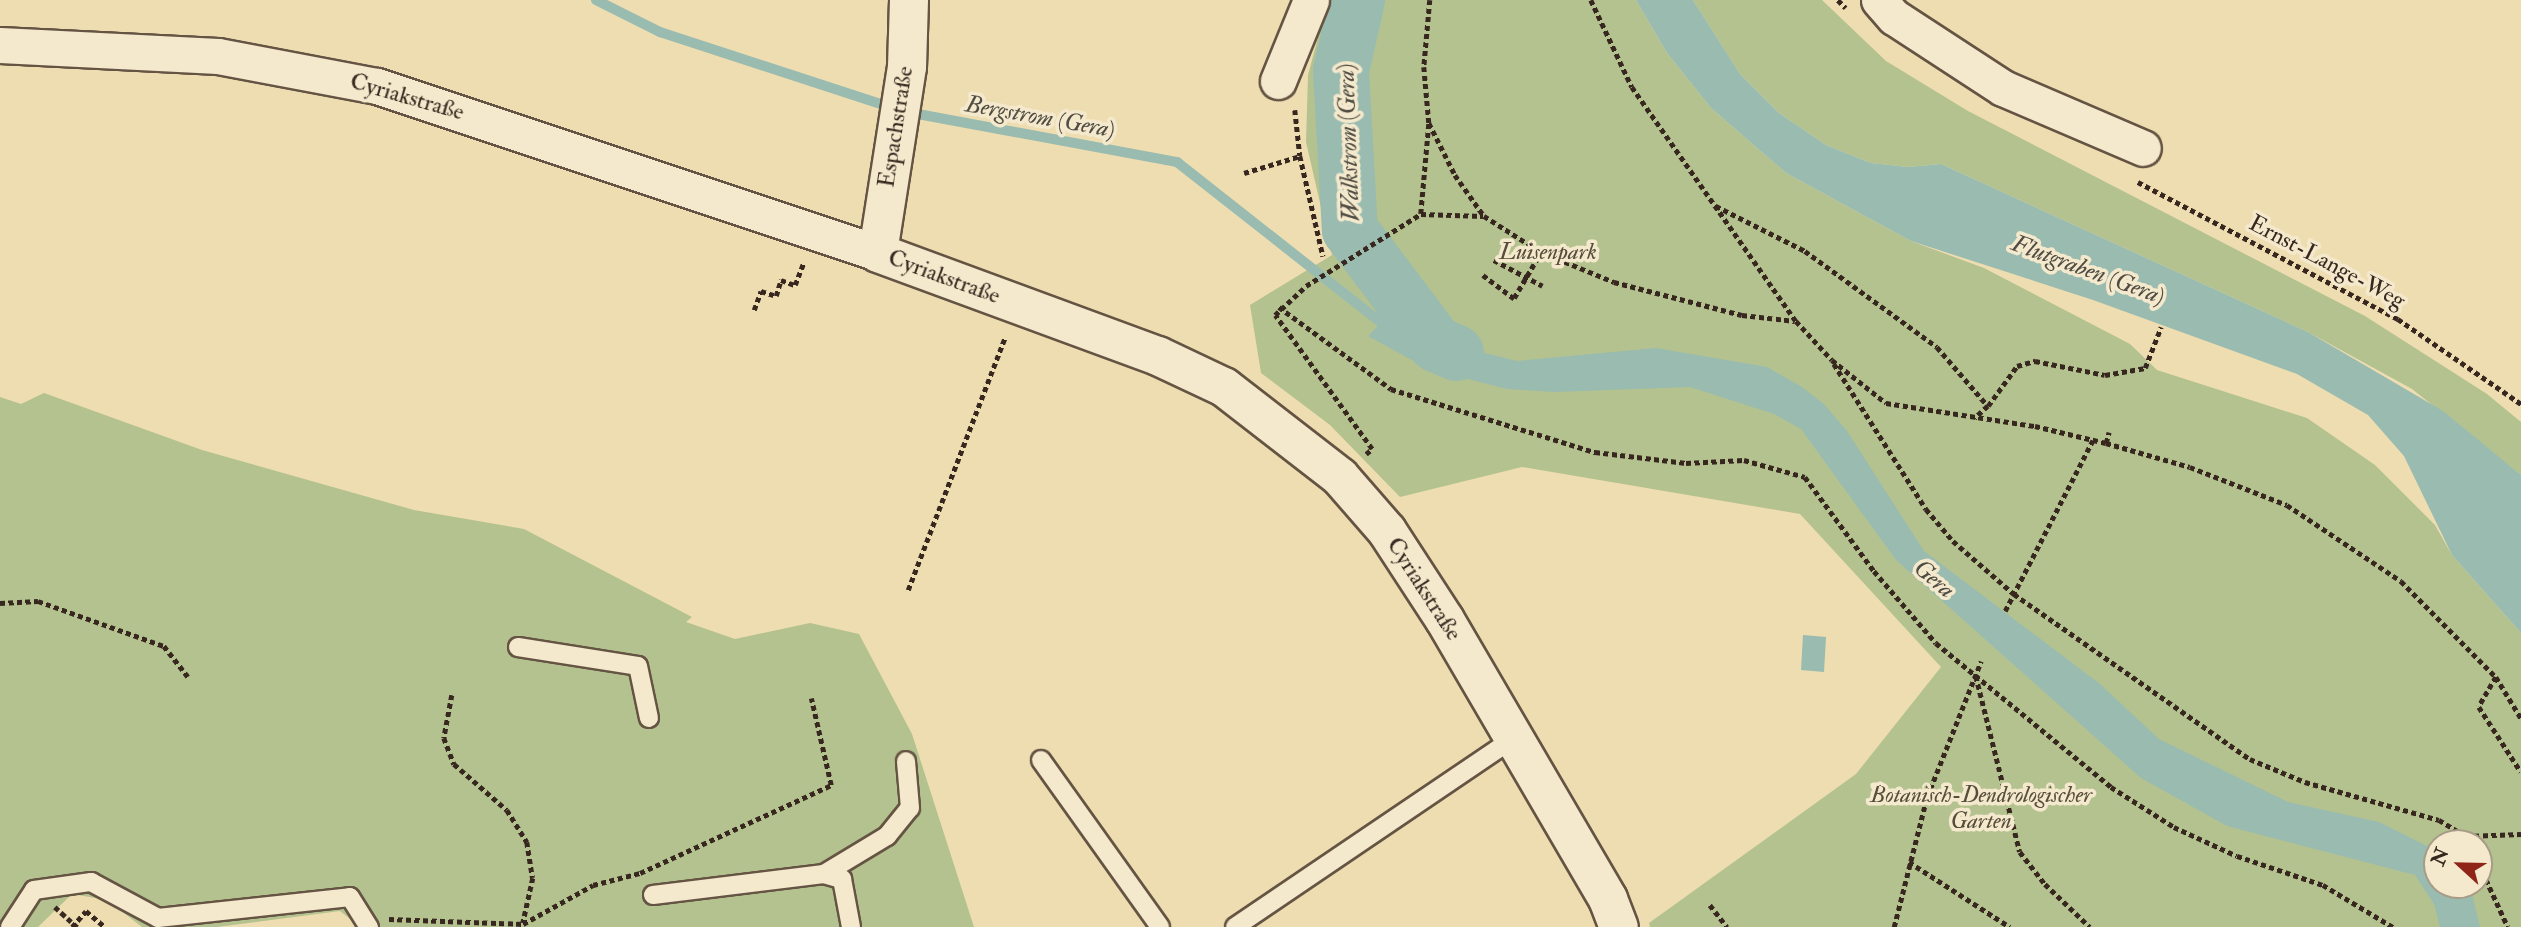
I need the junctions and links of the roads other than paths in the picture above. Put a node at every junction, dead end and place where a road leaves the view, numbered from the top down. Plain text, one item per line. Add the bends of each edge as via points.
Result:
1 (909, 0) edge
2 (1311, 0) edge
3 (1879, 0) edge
4 (0, 45) edge
5 (1278, 81) road end
6 (2143, 148) road end
7 (877, 253) junction
8 (518, 647) dead end
9 (649, 718) dead end
10 (1516, 737) junction
11 (1041, 760) dead end
12 (906, 761) dead end
13 (824, 874) junction
14 (653, 895) dead end
15 (367, 923) edge
16 (10, 927) edge
17 (851, 927) edge
18 (1160, 927) edge
19 (1235, 927) edge
20 (1619, 927) edge

1 - 7 street, Espachstraße via 907,67
2 - 5 street
3 - 6 street via 1894,17 2003,88
4 - 7 street, Cyriakstraße via 218,56 377,86
7 - 10 street, Cyriakstraße via 1158,356 1224,387 1340,477 1387,531
8 - 9 lane via 638,666
10 - 19 lane
10 - 20 street, Cyriakstraße via 1608,899
11 - 18 lane
12 - 13 lane via 910,808 887,836
13 - 14 lane
13 - 17 lane via 842,879
15 - 16 lane via 350,897 158,918 91,881 34,891

